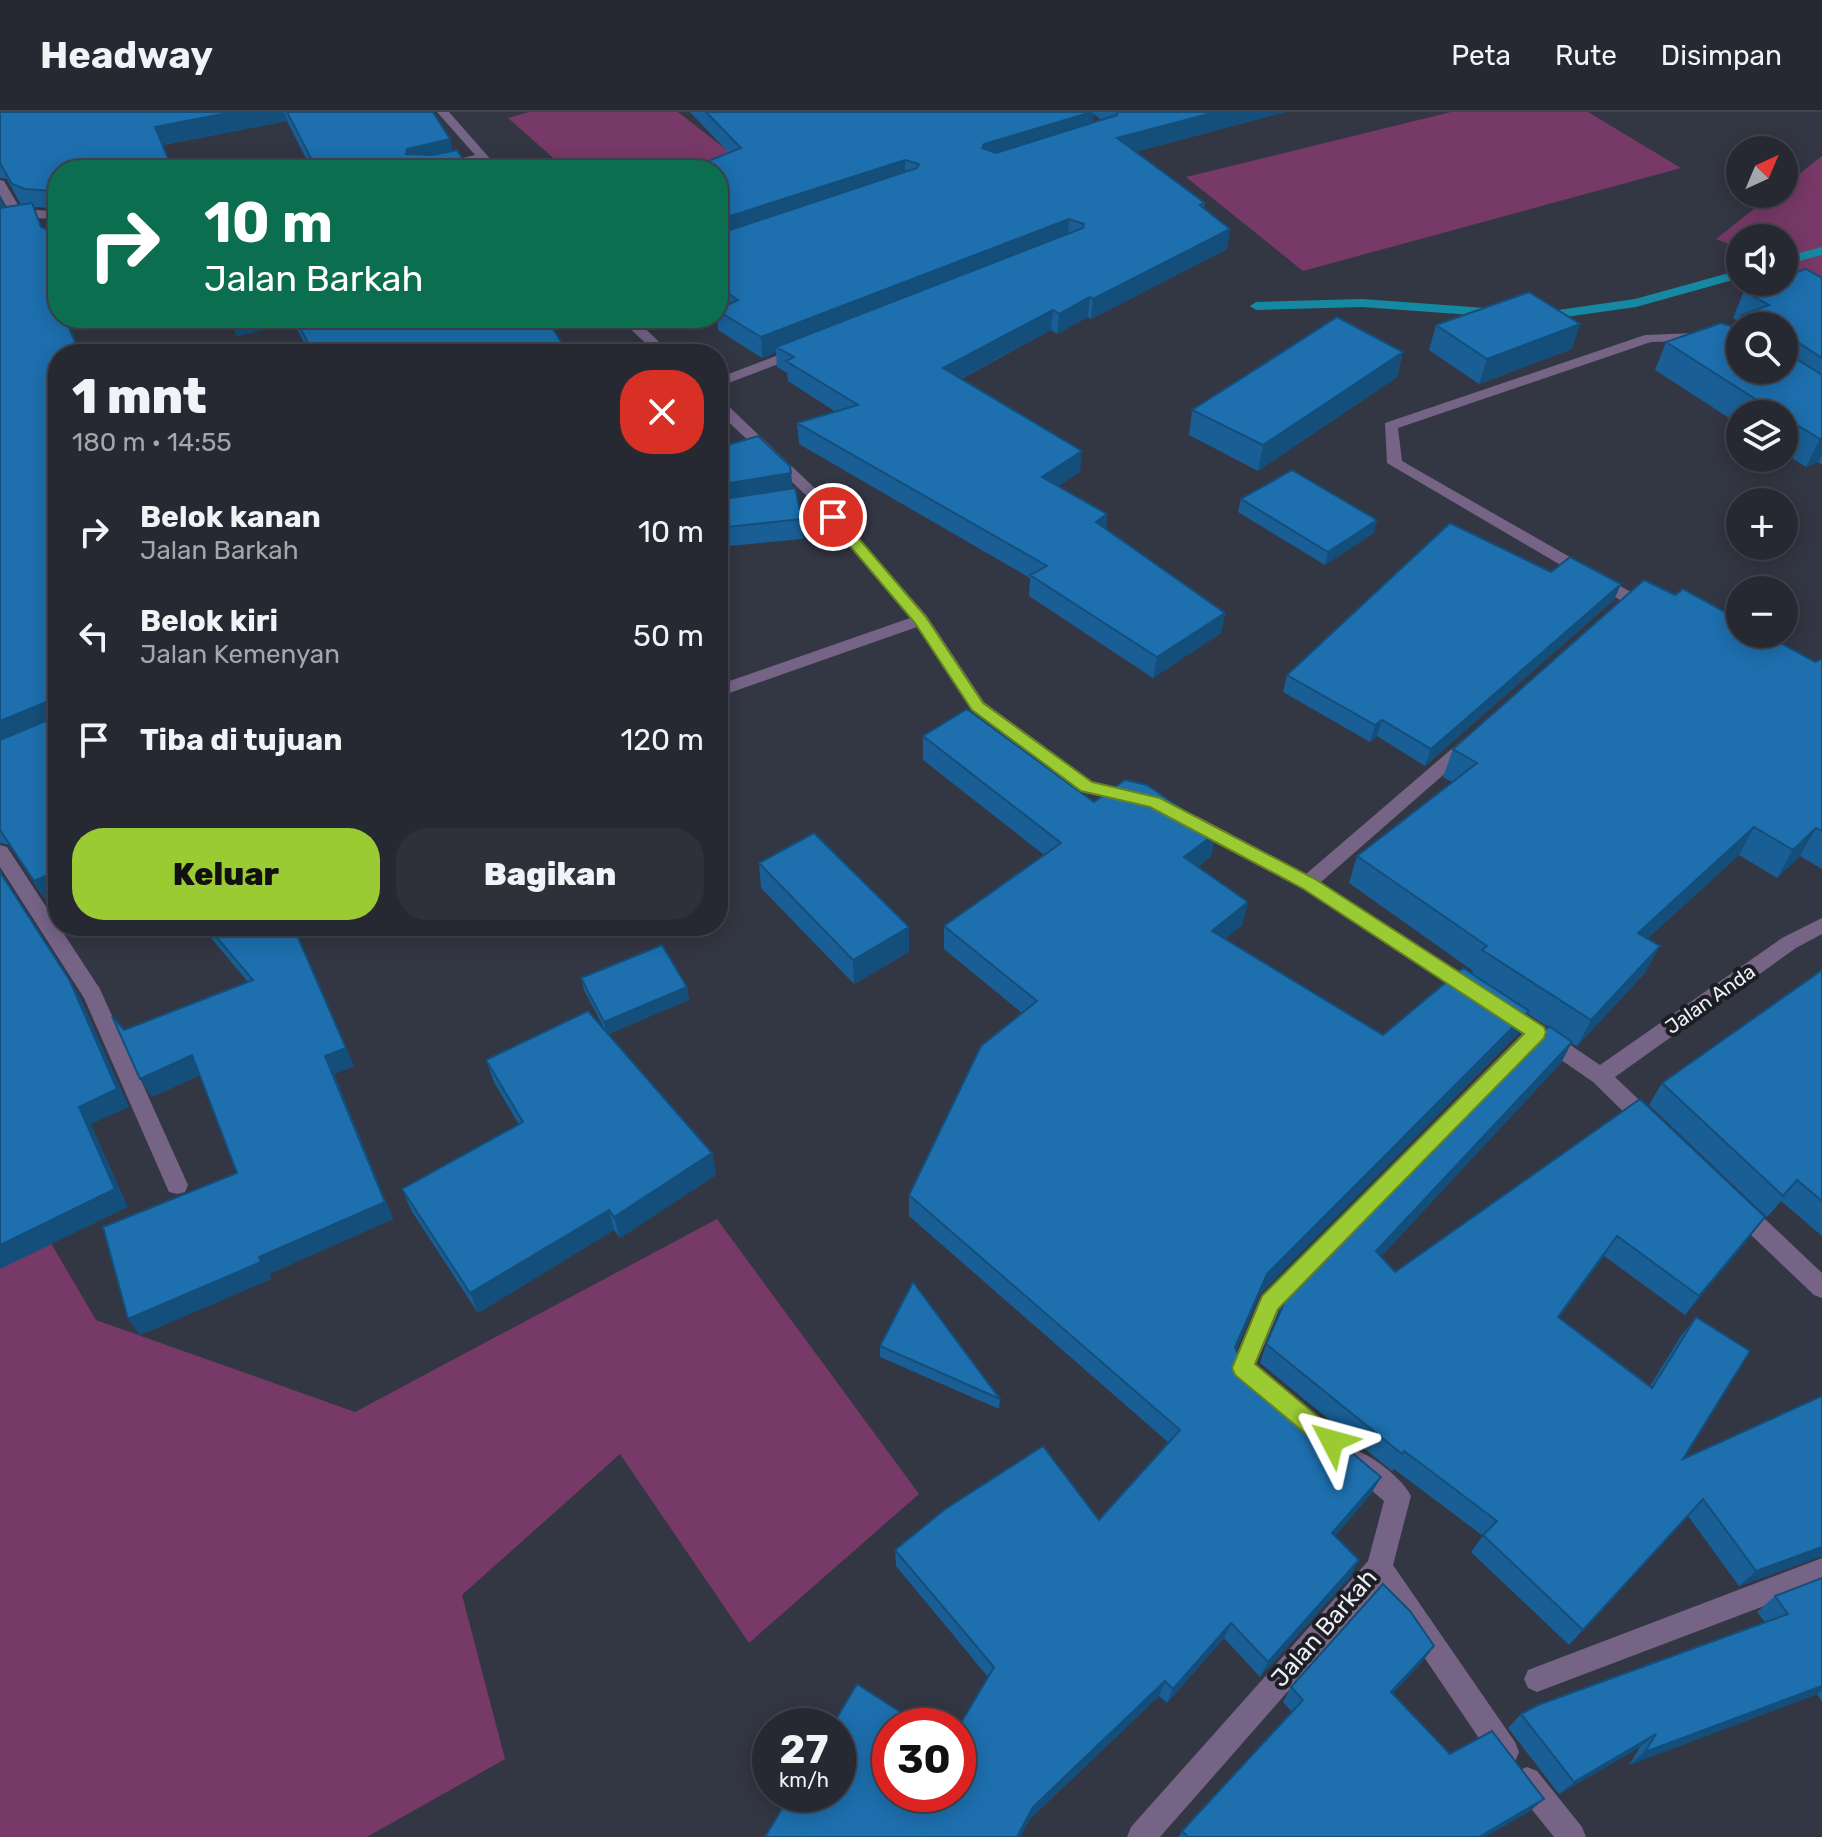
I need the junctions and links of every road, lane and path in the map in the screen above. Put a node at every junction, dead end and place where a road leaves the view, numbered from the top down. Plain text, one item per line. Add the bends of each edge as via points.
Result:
1 (443, 112) edge
2 (483, 157) junction
3 (468, 160) edge
4 (486, 160) edge
5 (0, 184) edge
6 (31, 214) junction
7 (48, 216) edge
8 (10, 220) edge
9 (637, 328) edge
10 (654, 344) edge
11 (815, 345) edge
12 (1726, 349) edge
13 (728, 379) edge
14 (728, 414) edge
15 (921, 620) junction
16 (1595, 632) edge
17 (728, 688) edge
18 (1476, 737) edge
19 (0, 852) edge
20 (1308, 883) junction
21 (1822, 925) edge
22 (48, 926) edge
23 (55, 936) edge
24 (1537, 1032) junction
25 (1600, 1076) junction
26 (1666, 1139) edge
27 (177, 1185) dead end
28 (1722, 1192) edge
29 (1822, 1288) edge
30 (1279, 1398) edge
31 (1338, 1447) edge
32 (1379, 1568) junction
33 (1822, 1571) edge
34 (1537, 1679) dead end
35 (1141, 1837) edge
36 (1572, 1837) edge

1 - 2 street
2 - 3 street
2 - 4 street
5 - 6 street via 13,208
6 - 7 street
6 - 8 street
9 - 10 street
11 - 13 street
12 - 16 street via 1696,337 1650,338 1390,426 1395,463 1630,599
14 - 15 street
15 - 17 street
15 - 20 street via 978,706 1087,787 1161,806
18 - 20 street
19 - 22 street
20 - 24 street
21 - 25 street, Jalan Anda
23 - 27 street via 93,995
24 - 25 street
24 - 30 street via 1270,1303 1243,1368
25 - 26 street
28 - 29 street
31 - 32 street, Jalan Barkah via 1398,1496
32 - 35 street, Jalan Barkah
32 - 36 street via 1505,1753
33 - 34 street

